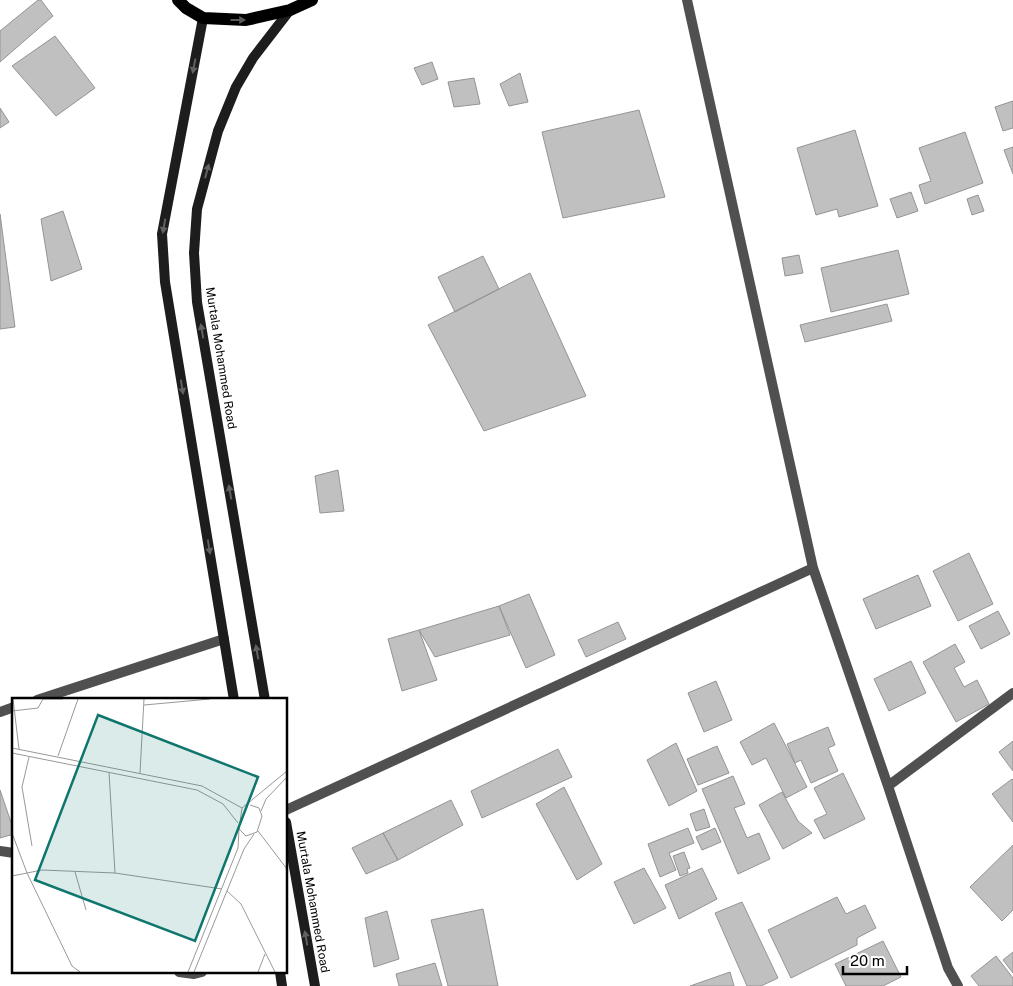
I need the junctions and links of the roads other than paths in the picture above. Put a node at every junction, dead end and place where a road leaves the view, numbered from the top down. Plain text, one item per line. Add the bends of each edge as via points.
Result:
1 (178, 0) edge
2 (312, 0) edge
3 (687, 0) edge
4 (290, 10) junction
5 (203, 18) junction
6 (813, 568) junction
7 (224, 639) junction
8 (1013, 693) edge
9 (43, 698) edge
10 (234, 698) edge
11 (265, 698) edge
12 (12, 708) edge
13 (0, 712) edge
14 (888, 786) junction
15 (288, 809) edge
16 (288, 833) edge
17 (315, 986) edge
18 (958, 986) edge

1 - 5 main road
2 - 4 main road
3 - 6 street
5 -> 4 main road via 246,20
11 -> 4 main road, Murtala Mohammed Road via 198,302 194,253 197,209 218,130 236,87
5 -> 7 main road via 162,234 165,282
6 - 14 street
6 - 15 street
7 - 9 street
7 - 10 main road
8 - 14 street
12 - 13 street
14 - 18 street via 948,968
17 -> 16 main road, Murtala Mohammed Road

